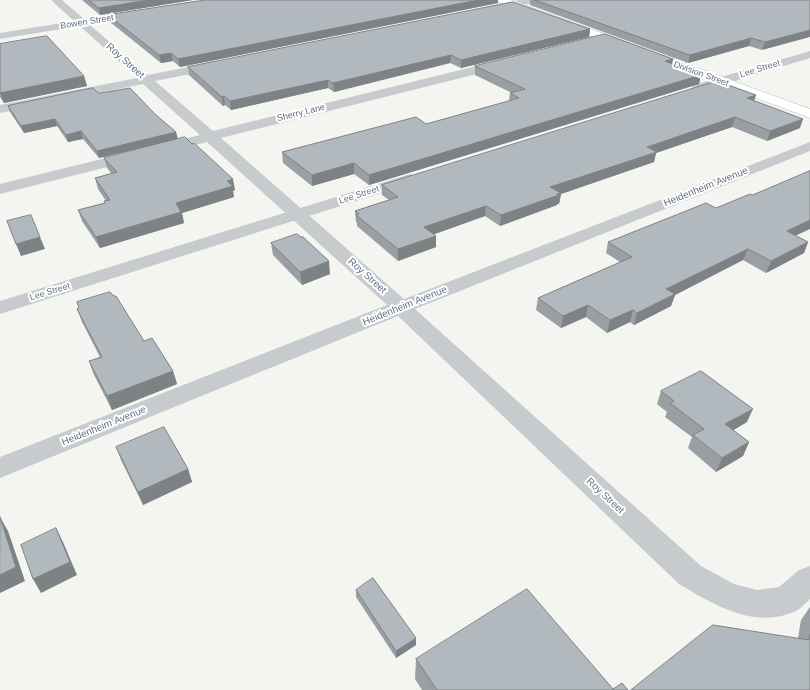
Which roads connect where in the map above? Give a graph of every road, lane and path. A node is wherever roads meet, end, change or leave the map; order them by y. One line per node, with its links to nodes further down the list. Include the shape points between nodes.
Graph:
1 (56, 0): 6 (street, Roy Street)
2 (533, 0): 3 (street)
3 (508, 2): 4 (street); 8 (main road, Division Street)
4 (479, 11)
5 (144, 13): 6 (street, Bowen Street)
6 (83, 23): 7 (street, Bowen Street); 13 (street, Roy Street)
7 (0, 36)
8 (603, 38): 9 (street); 14 (main road, Division Street)
9 (580, 44)
10 (810, 54): 14 (street, Lee Street)
11 (520, 59): 18 (street, Sherry Lane)
12 (230, 62): 13 (street)
13 (145, 80): 16 (street); 18 (street, Roy Street)
14 (720, 81): 15 (street, Lee Street); 17 (main road, Division Street)
15 (683, 93)
16 (0, 109)
17 (810, 114)
18 (209, 136): 21 (street, Sherry Lane); 22 (street, Roy Street)
19 (810, 146): 23 (street, Heidenheim Avenue)
20 (427, 174): 22 (street, Lee Street)
21 (0, 189)
22 (299, 214): 23 (street, Roy Street); 24 (street, Lee Street)
23 (401, 307): 25 (street, Heidenheim Avenue); 26 (street, Roy Street, via 690,575 727,596 757,604 786,600)
24 (0, 308)
25 (0, 468)
26 (810, 580)

